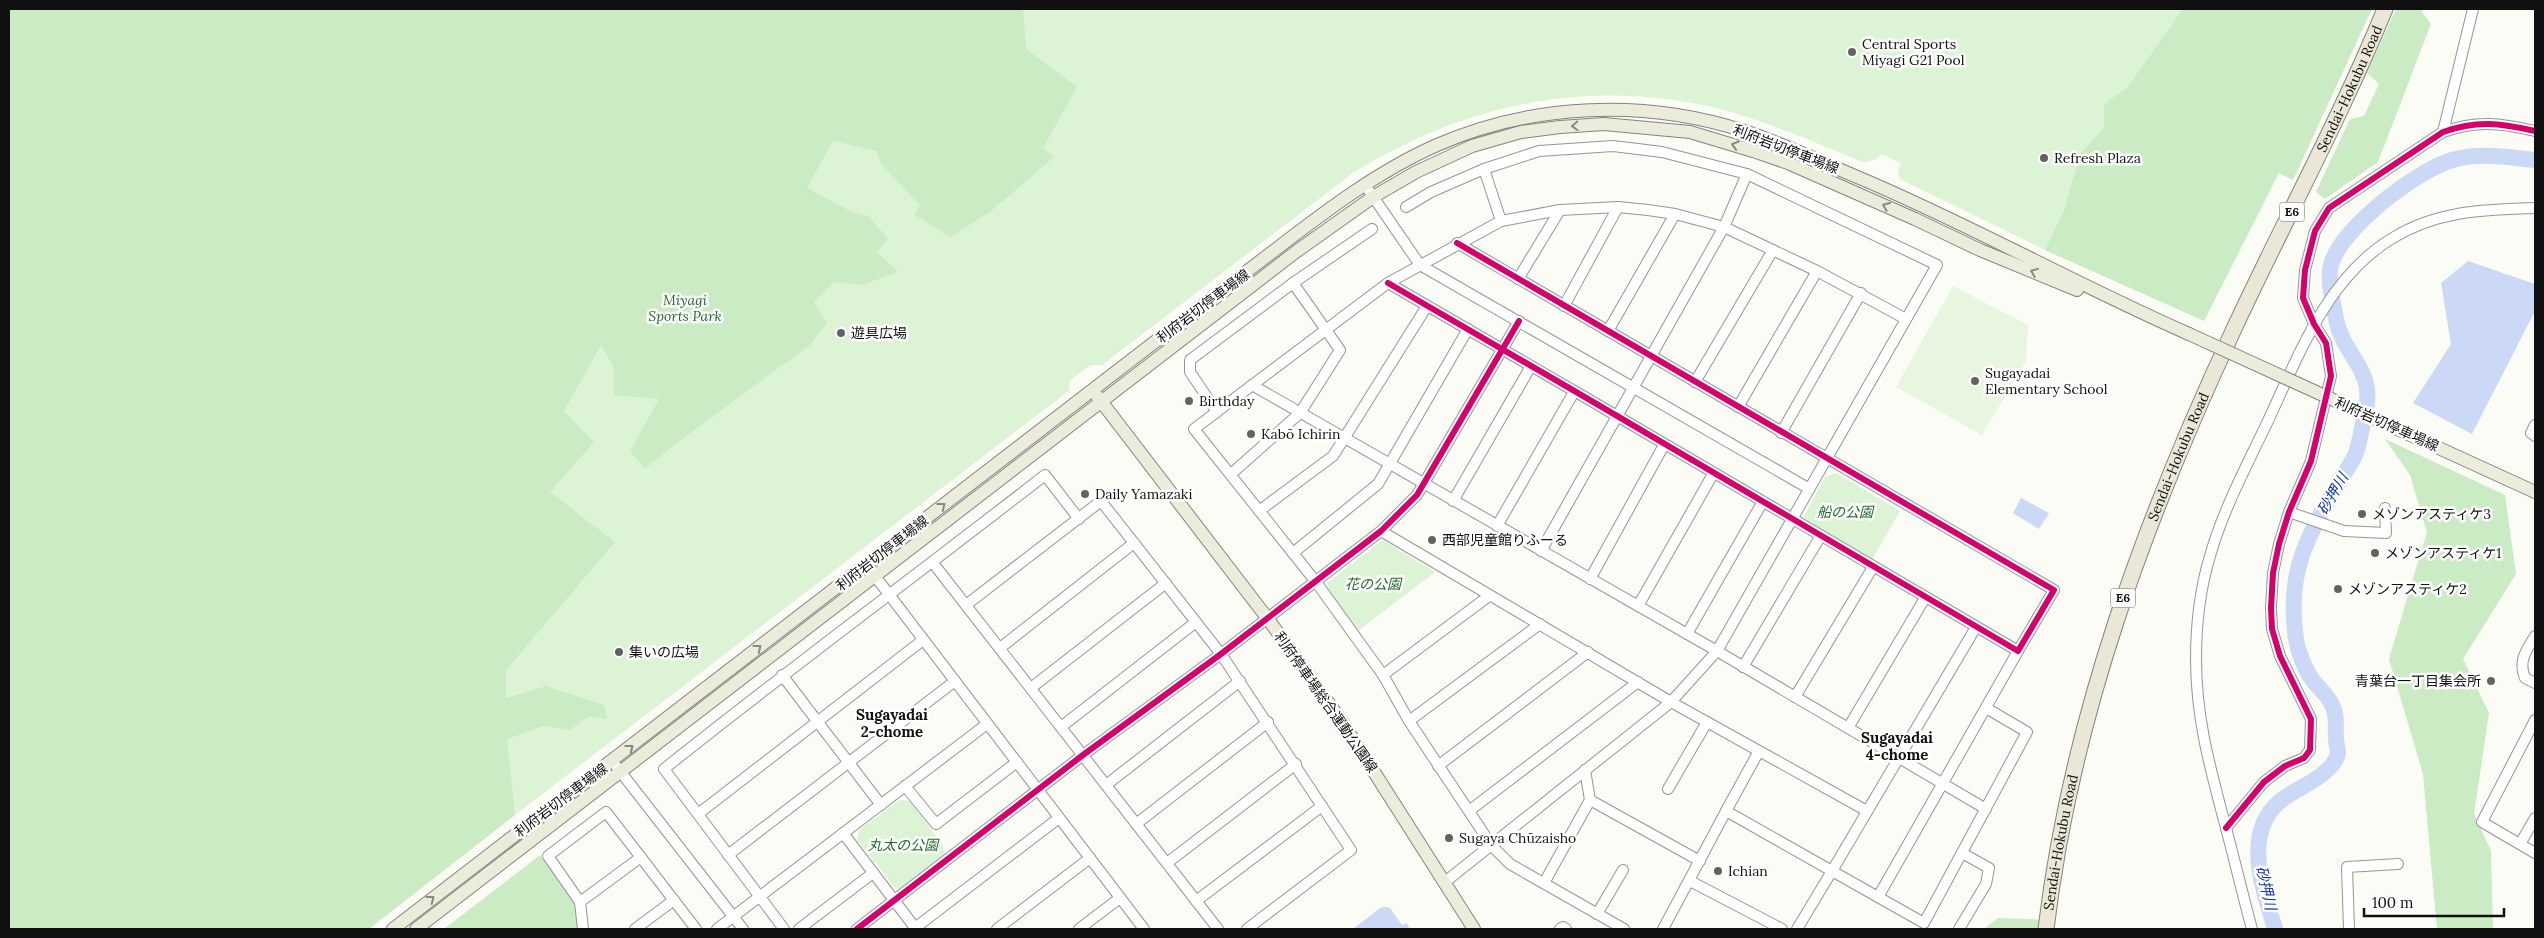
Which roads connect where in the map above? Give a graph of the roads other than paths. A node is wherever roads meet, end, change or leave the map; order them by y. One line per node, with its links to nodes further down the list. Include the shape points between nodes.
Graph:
1 (2385, 9): 193 (highway, Sendai-Hokubu Road / E6, via 2194,417 2127,584 2080,742 2064,816)
2 (2474, 9): 4 (street)
3 (2535, 131): 4 (street, via 2505,124 2481,123)
4 (2443, 132): 29 (street, via 2329,208 2321,218 2305,270 2303,298)
5 (1484, 169): 6 (street, via 1539,151 1613,146 1662,152); 9 (street); 14 (street)
6 (1747, 174): 15 (street); 28 (street, via 1937,265)
7 (1365, 185): 8 (street); 27 (main road, 利府岩切停車場線, via 1437,145 1505,122 1558,112 1612,109 1663,113 1742,131 1785,146 1912,202); 40 (main road, 利府岩切停車場線)
8 (1373, 197): 19 (street); 27 (main road, 利府岩切停車場線, one-way to 8, via 1980,250 1788,163 1713,139 1661,128 1604,124 1520,132 1472,146 1416,172); 42 (main road, 利府岩切停車場線)
9 (1406, 206)
10 (1618, 207): 12 (street); 13 (street); 26 (street)
11 (2535, 208): 29 (street, via 2467,211 2433,218 2389,240 2363,259 2342,282)
12 (1560, 210): 14 (street); 21 (street)
13 (1675, 214): 15 (street); 33 (street)
14 (1501, 221): 17 (street)
15 (1724, 228): 18 (street); 35 (street)
16 (1372, 229): 22 (street)
17 (1457, 244): 19 (street); 21 (street)
18 (1772, 250): 20 (street); 37 (street)
19 (1420, 265): 23 (street); 30 (street)
20 (1817, 271): 24 (street); 43 (street)
21 (1518, 279): 26 (street)
22 (1294, 283): 31 (street); 44 (street, via 1190,360 1190,372)
23 (1388, 284): 25 (street); 31 (street)
24 (1860, 294): 28 (street); 48 (street)
25 (1427, 306): 32 (street); 50 (street)
26 (1564, 306): 33 (street)
27 (2129, 308): 58 (main road, 利府岩切停車場線, bridge)
28 (1906, 319): 52 (street)
29 (2317, 320): 63 (street, via 2326,343 2331,376 2311,461); 140 (street, via 2222,517 2209,559 2199,610 2196,659 2199,715 2208,765)
30 (1519, 321): 34 (street); 39 (street)
31 (1327, 329): 38 (street); 45 (street, via 1340,350)
32 (1468, 329): 34 (street); 53 (street)
33 (1608, 331): 35 (street)
34 (1503, 348): 36 (street); 56 (street)
35 (1652, 357): 37 (street); 39 (street)
36 (1530, 366): 41 (street); 59 (street)
37 (1695, 382): 43 (street)
38 (1252, 385): 44 (street); 45 (street)
39 (1634, 388): 46 (street); 57 (street)
40 (1092, 390): 42 (main road, 利府停車場総合運動公園線); 117 (main road, 利府岩切停車場線, one-way to 40)
41 (1574, 392): 46 (street); 66 (street)
42 (1101, 401): 74 (main road, 利府岩切停車場線); 83 (main road, 利府停車場総合運動公園線)
43 (1738, 408): 48 (street)
44 (1216, 412): 54 (street, via 1194,429)
45 (1300, 413): 50 (street); 54 (street)
46 (1618, 417): 51 (street); 70 (street)
47 (2535, 425): 49 (street, via 2531,433)
48 (1781, 433): 52 (street)
49 (2535, 436)
50 (1344, 439): 53 (street); 62 (street, via 1333,456)
51 (1664, 445): 55 (street); 75 (street)
52 (1825, 458): 57 (street); 92 (street, via 2054,590)
53 (1390, 466): 56 (street); 71 (street, via 1378,484)
54 (1231, 474): 62 (street)
55 (1713, 474): 60 (street); 82 (street)
56 (1424, 484): 59 (street); 67 (street, via 1405,510)
57 (1808, 488): 65 (street)
58 (2535, 492)
59 (1453, 501): 66 (street)
60 (1762, 503): 65 (street); 87 (street)
61 (2385, 508): 63 (street, via 2386,533 2344,531)
62 (1259, 511): 71 (street)
63 (2289, 512): 140 (street, via 2273,573 2272,628 2280,656 2310,719 2310,750 2304,758 2285,766 2264,782)
64 (1078, 519): 69 (street, via 1101,501); 72 (street, via 1045,475); 81 (street)
65 (1790, 520): 68 (street); 91 (street)
66 (1497, 526): 70 (street)
67 (1381, 531): 76 (street); 79 (street)
68 (1820, 537): 73 (street); 95 (street)
69 (1134, 543): 77 (street); 90 (street)
70 (1540, 551): 75 (street)
71 (1293, 553): 76 (street)
72 (933, 562): 78 (street); 81 (street)
73 (1873, 567): 80 (street); 103 (street)
74 (875, 576): 78 (street); 123 (main road, 利府岩切停車場線)
75 (1590, 579): 82 (street)
76 (1316, 582): 83 (street); 97 (street)
77 (1166, 583): 84 (street); 102 (street)
78 (890, 596): 89 (street); 96 (street)
79 (1488, 596): 85 (street); 97 (street)
80 (1925, 598): 86 (street); 113 (street)
81 (966, 605): 90 (street)
82 (1638, 606): 87 (street)
83 (1268, 619): 94 (street); 156 (main road, 利府停車場総合運動公園線, via 1341,720)
84 (1196, 622): 94 (street); 112 (street)
85 (1540, 624): 93 (street); 107 (street)
86 (1976, 627): 92 (street); 116 (street)
87 (1687, 634): 91 (street)
88 (2535, 636): 101 (street, via 2522,660 2522,668 2525,678)
89 (923, 640): 98 (street); 108 (street)
90 (1000, 648): 102 (street)
91 (1716, 651): 95 (street); 104 (street)
92 (2018, 651): 105 (street)
93 (1588, 652): 100 (street); 121 (street)
94 (1221, 654): 99 (street); 115 (street)
95 (1743, 666): 103 (street)
96 (782, 675): 108 (street); 136 (street, via 664,769)
97 (1383, 675): 107 (street)
98 (955, 681): 111 (street); 119 (street)
99 (1240, 682): 109 (street); 124 (street)
100 (1638, 682): 104 (street); 135 (street)
101 (2535, 683)
102 (1031, 688): 112 (street)
103 (1795, 697): 113 (street)
104 (1671, 702): 110 (street); 122 (street)
105 (1986, 708): 125 (street); 132 (street, via 2028,732)
106 (2535, 720): 142 (street, via 2482,822)
107 (1409, 721): 121 (street)
108 (817, 722): 119 (street); 136 (street)
109 (1268, 722): 120 (street); 139 (street)
110 (1707, 722): 114 (street); 127 (street)
111 (987, 724): 118 (street); 126 (street)
112 (1061, 727): 115 (street)
113 (1848, 728): 116 (street)
114 (1759, 751): 133 (street); 134 (street)
115 (1083, 755): 124 (street); 128 (street)
116 (1899, 758): 125 (street); 134 (street)
117 (612, 761): 123 (street); 168 (main road, 利府岩切停車場線, one-way to 117)
118 (1017, 762): 126 (street, via 936,824); 128 (street)
119 (849, 763): 130 (street); 146 (street)
120 (1296, 764): 131 (street); 150 (street)
121 (1438, 766): 135 (street)
122 (1585, 770): 129 (street); 143 (street)
123 (620, 772): 166 (street); 169 (main road, 利府岩切停車場線)
124 (1106, 784): 139 (street)
125 (1943, 784): 132 (street); 159 (street)
126 (905, 786): 130 (street)
127 (1668, 788)
128 (1038, 790): 137 (street); 162 (street)
129 (1590, 800): 149 (street); 157 (street)
130 (881, 805): 141 (street)
131 (1322, 806): 163 (street); 183 (street, via 1351,850)
132 (1986, 809): 144 (street)
133 (1726, 811): 149 (street); 153 (street)
134 (1867, 811): 153 (street)
135 (1469, 812): 143 (street)
136 (698, 814): 146 (street)
137 (1059, 818): 148 (street); 178 (street)
138 (2535, 818): 142 (street)
139 (1136, 824): 150 (street)
140 (2226, 828): 194 (street)
141 (843, 833): 154 (street); 158 (street)
142 (2520, 844): 145 (street)
143 (1492, 846): 156 (street); 157 (street, via 1510,864)
144 (1962, 853): 167 (street); 192 (street, via 1988,868 1986,884)
145 (2535, 853)
146 (728, 855): 158 (street)
147 (641, 857): 161 (street); 164 (street); 164 (street, via 606,812 548,856)
148 (1090, 858): 160 (street); 179 (street)
149 (1700, 861): 155 (street)
150 (1167, 863): 163 (street)
151 (2398, 864): 195 (street, via 2347,867)
152 (1623, 870): 165 (street)
153 (1832, 871): 159 (street); 190 (street)
154 (873, 873): 162 (street); 176 (street)
155 (1690, 880): 188 (street); 189 (street)
156 (1445, 882): 184 (main road, 利府停車場総合運動公園線)
157 (1544, 884): 165 (street)
158 (760, 897): 166 (street); 175 (street)
159 (1878, 897): 167 (street)
160 (1120, 898): 180 (street); 181 (street)
161 (674, 900): 171 (street); 172 (street)
162 (894, 900): 177 (street); 178 (street)
163 (1196, 901): 182 (street)
164 (580, 902): 170 (street)
165 (1597, 914): 187 (street)
166 (733, 917): 173 (street); 174 (street)
167 (1924, 923): 191 (street)
168 (393, 929)
169 (416, 929)
170 (583, 929)
171 (635, 929)
172 (696, 929)
173 (717, 929)
174 (742, 929)
175 (784, 929)
176 (800, 929)
177 (857, 929)
178 (916, 929)
179 (997, 929)
180 (1079, 929)
181 (1144, 929)
182 (1218, 929)
183 (1247, 929)
184 (1474, 929)
185 (1560, 929): 186 (street)
186 (1566, 929)
187 (1624, 929)
188 (1663, 929)
189 (1782, 929)
190 (1797, 929)
191 (1934, 929)
192 (1959, 929)
193 (2046, 929)
194 (2252, 929)
195 (2349, 929)

